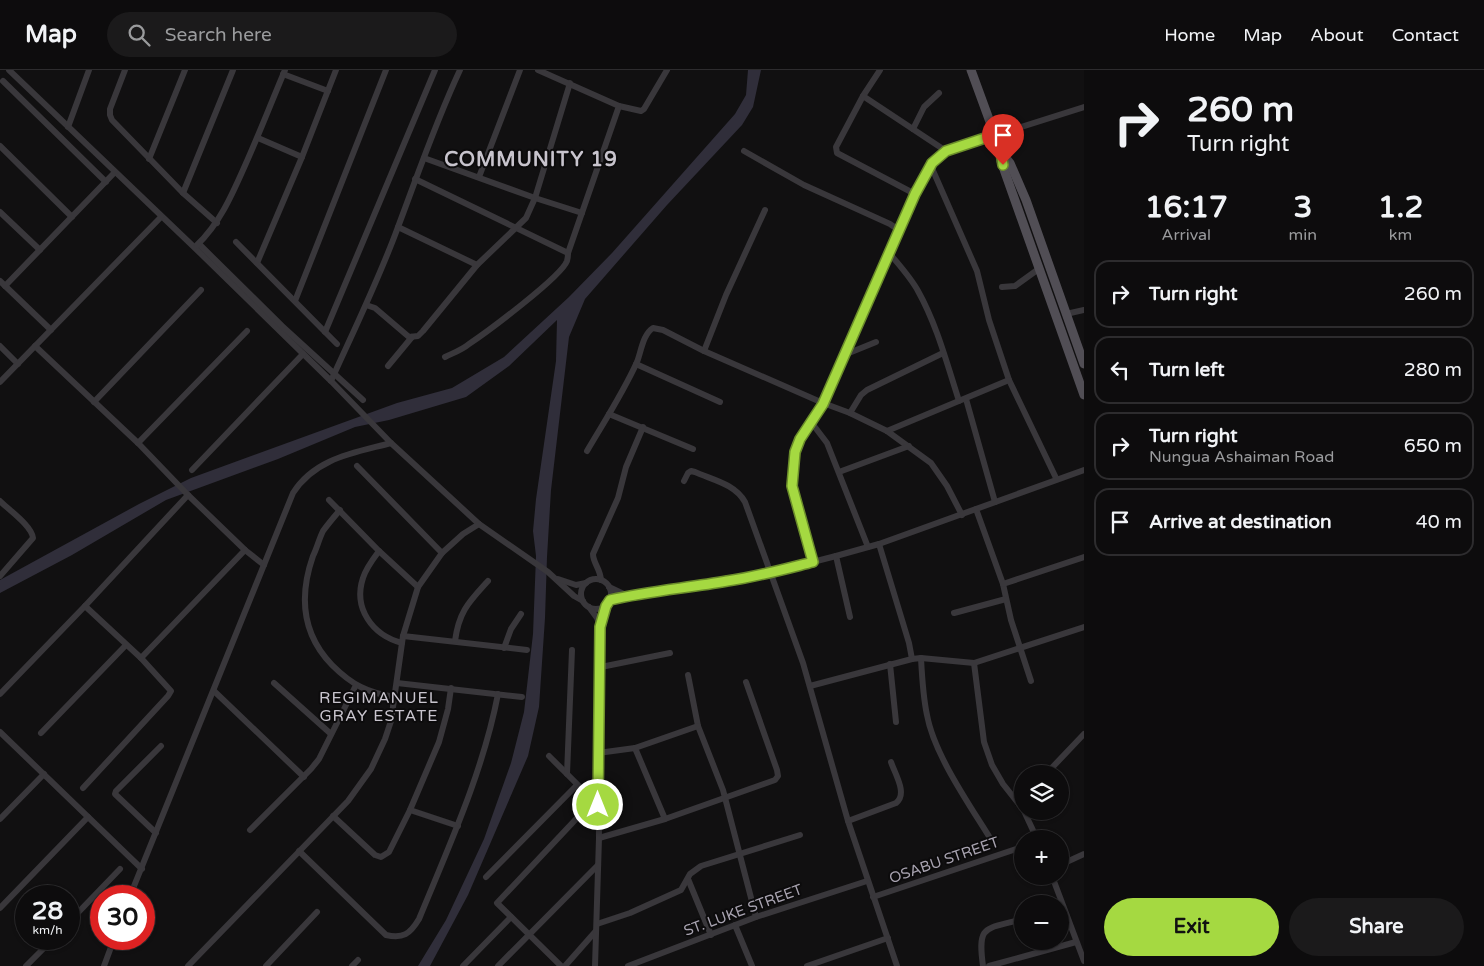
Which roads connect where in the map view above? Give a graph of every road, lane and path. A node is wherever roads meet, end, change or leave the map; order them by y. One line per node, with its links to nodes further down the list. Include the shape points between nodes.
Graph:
1 (89, 70): 23 (street)
2 (126, 70): 32 (street, via 110,115)
3 (185, 70): 32 (street)
4 (233, 70): 39 (street)
5 (336, 70): 18 (street)
6 (386, 70): 63 (street)
7 (434, 70): 69 (street)
8 (460, 70): 31 (street)
9 (520, 70): 36 (street)
10 (538, 70): 17 (street)
11 (667, 70): 21 (street, via 644,109)
12 (880, 70): 20 (street)
13 (970, 70): 25 (main road)
14 (10, 71): 16 (street); 23 (street)
15 (284, 72): 18 (street); 26 (street)
16 (2, 83): 38 (street)
17 (570, 83): 21 (street); 41 (street)
18 (328, 91): 30 (street)
19 (939, 93): 24 (street, via 924,108)
20 (863, 96): 24 (street); 40 (street, via 836,147 837,153)
21 (619, 106): 44 (street)
22 (1084, 107): 25 (street)
23 (68, 127): 35 (street)
24 (913, 129): 29 (street)
25 (994, 135): 29 (street); 33 (main road)
26 (258, 138): 30 (street); 47 (street)
27 (0, 146): 45 (street)
28 (744, 151): 50 (street)
29 (946, 151): 34 (street)
30 (302, 157): 56 (street)
31 (424, 158): 36 (street); 37 (street)
32 (150, 159): 39 (street)
33 (1006, 164): 58 (main road); 66 (main road, via 1026,200)
34 (931, 166): 40 (street); 85 (street, via 977,271)
35 (115, 172): 38 (street); 46 (street)
36 (479, 177): 41 (street)
37 (415, 179): 48 (street); 49 (street)
38 (106, 182): 45 (street)
39 (183, 193): 47 (street)
40 (915, 194): 50 (street)
41 (535, 198): 44 (street); 49 (street, via 526,218)
42 (766, 210): 75 (street)
43 (0, 212): 53 (street)
44 (582, 213): 54 (street)
45 (72, 217): 53 (street)
46 (161, 217): 52 (street); 67 (street)
47 (217, 222): 52 (street)
48 (398, 227): 57 (street); 64 (street)
49 (515, 228): 54 (street); 57 (street)
50 (900, 231): 55 (street)
51 (236, 242): 56 (street)
52 (197, 246): 77 (street); 84 (street)
53 (40, 250): 60 (street)
54 (568, 253): 79 (street, via 567,260 554,276 519,306 469,345)
55 (890, 254): 76 (street, via 918,290); 78 (street)
56 (257, 263): 63 (street)
57 (477, 265): 70 (street, via 423,331)
58 (1040, 268): 61 (street, via 1015,286); 88 (main road)
59 (0, 281): 60 (street)
60 (5, 286): 67 (street)
61 (1002, 287)
62 (201, 290): 91 (street)
63 (295, 301): 69 (street)
64 (366, 305): 70 (street, via 375,308 404,334); 84 (street)
65 (1084, 310): 66 (street)
66 (1066, 314): 82 (main road)
67 (52, 330): 74 (street)
68 (247, 331): 99 (street)
69 (325, 332): 72 (street)
70 (412, 337): 83 (street)
71 (876, 342): 78 (street)
72 (337, 344)
73 (0, 346): 80 (street)
74 (35, 346): 80 (street); 91 (street)
75 (704, 351): 81 (street, via 653,328 646,334); 93 (street)
76 (943, 353): 90 (street); 94 (street, via 867,390)
77 (303, 354): 86 (street); 105 (street)
78 (844, 355): 93 (street)
79 (445, 357)
80 (18, 364): 87 (street)
81 (636, 364): 92 (street); 95 (street)
82 (1084, 364)
83 (388, 366)
84 (334, 374): 86 (street); 89 (street)
85 (1009, 380): 90 (street); 108 (street)
86 (331, 381): 100 (street)
87 (0, 382)
88 (1084, 395)
89 (363, 400)
90 (963, 400): 98 (street); 113 (street)
91 (94, 402): 99 (street)
92 (720, 402)
93 (823, 404): 94 (street); 96 (street)
94 (850, 412): 98 (street)
95 (610, 414): 97 (street); 103 (street)
96 (811, 422): 107 (street, via 828,443); 125 (street, via 795,452 792,486)
97 (643, 427): 102 (street); 130 (street, via 594,554)
98 (887, 431): 101 (street)
99 (138, 443): 110 (street)
100 (391, 443): 117 (street); 126 (street, via 343,456 304,477 293,493)
101 (909, 446): 107 (street); 116 (street, via 937,470)
102 (693, 449)
103 (587, 451)
104 (357, 466): 122 (street)
105 (192, 470)
106 (1084, 470): 108 (street)
107 (839, 472): 119 (street)
108 (1056, 478): 113 (street)
109 (684, 481): 127 (street, via 691,471 740,493)
110 (187, 495): 120 (street); 140 (street)
111 (329, 500): 114 (street)
112 (0, 501): 128 (street, via 33,534)
113 (995, 502): 115 (street)
114 (340, 510): 121 (street); 165 (street, via 318,541 309,568 305,605 308,626 317,647)
115 (976, 510): 116 (street); 133 (street)
116 (962, 515): 118 (street)
117 (479, 524): 122 (street); 129 (street)
118 (879, 544): 119 (street); 156 (street)
119 (868, 547): 123 (street)
120 (245, 550): 126 (street); 154 (street)
121 (379, 551): 134 (street); 146 (street, via 363,576 362,611 376,630 391,640)
122 (442, 553): 134 (street)
123 (836, 556): 125 (street); 143 (street)
124 (1084, 557): 133 (street)
125 (813, 562): 127 (street)
126 (264, 565): 168 (street)
127 (770, 573): 136 (street); 166 (street)
128 (0, 576)
129 (557, 579): 132 (street, via 576,585); 139 (street)
130 (601, 580): 132 (street, via 591,580); 135 (street)
131 (488, 581): 147 (street, via 460,615)
132 (586, 584): 139 (street, via 582,592)
133 (1003, 584): 137 (street)
134 (418, 586): 146 (street)
135 (609, 587): 136 (street); 138 (street)
136 (628, 596): 138 (street)
137 (1006, 599): 141 (street); 150 (street)
138 (608, 603): 139 (street, via 597,609); 144 (street)
139 (586, 604): 144 (street)
140 (85, 606): 148 (street); 169 (street)
141 (954, 612)
142 (521, 614): 149 (street)
143 (850, 617)
144 (600, 627): 159 (street)
145 (1084, 627): 150 (street)
146 (402, 639): 147 (street); 164 (street)
147 (455, 641): 149 (street)
148 (126, 645): 154 (street); 176 (street)
149 (504, 648): 151 (street)
150 (1020, 649): 157 (street); 161 (street)
151 (527, 650)
152 (572, 650): 186 (street)
153 (670, 653): 159 (street)
154 (141, 658): 189 (street, via 169,687 170,694)
155 (921, 658): 156 (street); 157 (street); 204 (street, via 927,717 939,749)
156 (912, 659): 158 (street)
157 (974, 663): 190 (street, via 984,742 992,765)
158 (890, 664): 166 (street); 173 (street)
159 (601, 667): 181 (street)
160 (688, 675): 174 (street)
161 (1031, 681)
162 (746, 682): 191 (street, via 778,776)
163 (274, 683): 177 (street)
164 (397, 683): 167 (street); 171 (street)
165 (356, 685): 171 (street); 177 (street)
166 (810, 686): 198 (street)
167 (451, 688): 170 (street); 193 (street, via 439,742)
168 (214, 690): 187 (street); 201 (street)
169 (0, 694)
170 (498, 694): 172 (street); 199 (street, via 492,723)
171 (395, 697): 194 (street, via 385,739 371,769)
172 (522, 697)
173 (896, 722)
174 (698, 726): 180 (street); 191 (street)
175 (0, 732): 185 (street)
176 (41, 733)
177 (331, 734): 187 (street, via 319,758)
178 (1084, 734): 184 (street)
179 (160, 746): 201 (street, via 115,794)
180 (635, 748): 181 (street); 197 (street)
181 (598, 754): 192 (street)
182 (549, 756): 186 (street)
183 (891, 762): 198 (street, via 902,794 900,800)
184 (1055, 765)
185 (44, 774): 195 (street); 196 (street)
186 (567, 774): 188 (street)
187 (304, 777): 200 (street)
188 (577, 785): 192 (street); 213 (street)
189 (83, 788)
190 (1014, 798)
191 (725, 799): 197 (street); 207 (street)
192 (596, 803): 203 (street); 221 (street, via 497,901)
193 (410, 810): 194 (street, via 389,852 381,857); 199 (street)
194 (333, 816): 206 (street)
195 (88, 817): 212 (street); 218 (street)
196 (0, 819)
197 (665, 819): 203 (street)
198 (848, 821): 215 (street)
199 (458, 826): 206 (street, via 419,919 413,930 403,936 386,935)
200 (250, 830)
201 (156, 833): 212 (street)
202 (800, 835): 207 (street)
203 (599, 838): 210 (street)
204 (990, 838)
205 (1014, 850): 217 (street, OSABU STREET)
206 (299, 851): 238 (street)
207 (740, 853): 214 (street, via 700,866); 222 (street)
208 (1084, 854): 209 (street)
209 (1069, 861)
210 (598, 865): 224 (street); 228 (street)
211 (120, 868): 219 (street)
212 (142, 869): 216 (street)
213 (486, 877)
214 (688, 879): 224 (street, via 681,890); 229 (street)
215 (867, 881): 217 (street); 222 (street, ST. LUKE STREET)
216 (135, 885)
217 (873, 897): 230 (street)
218 (0, 908)
219 (80, 910)
220 (317, 912): 239 (street)
221 (511, 917): 228 (street); 241 (street)
222 (756, 917): 225 (street, ST. LUKE STREET)
223 (1014, 921): 250 (street, via 987,929 981,936)
224 (597, 924): 227 (street)
225 (735, 925): 229 (street, ST. LUKE STREET); 247 (street)
226 (1069, 926): 231 (street)
227 (595, 932): 244 (street); 245 (street)
228 (529, 935): 242 (street); 243 (street)
229 (711, 935): 246 (street, ST. LUKE STREET)
230 (888, 938): 248 (street); 249 (street)
231 (1076, 942): 235 (street); 251 (street)
232 (41, 950): 237 (street)
233 (111, 950): 236 (street)
234 (358, 960): 240 (street)
235 (1084, 961)
236 (107, 964)
237 (26, 966)
238 (188, 966)
239 (266, 966)
240 (352, 966)
241 (464, 966)
242 (498, 966)
243 (561, 966)
244 (565, 966)
245 (595, 966)
246 (628, 966)
247 (752, 966)
248 (807, 966)
249 (897, 966)
250 (983, 966)
251 (989, 966)

